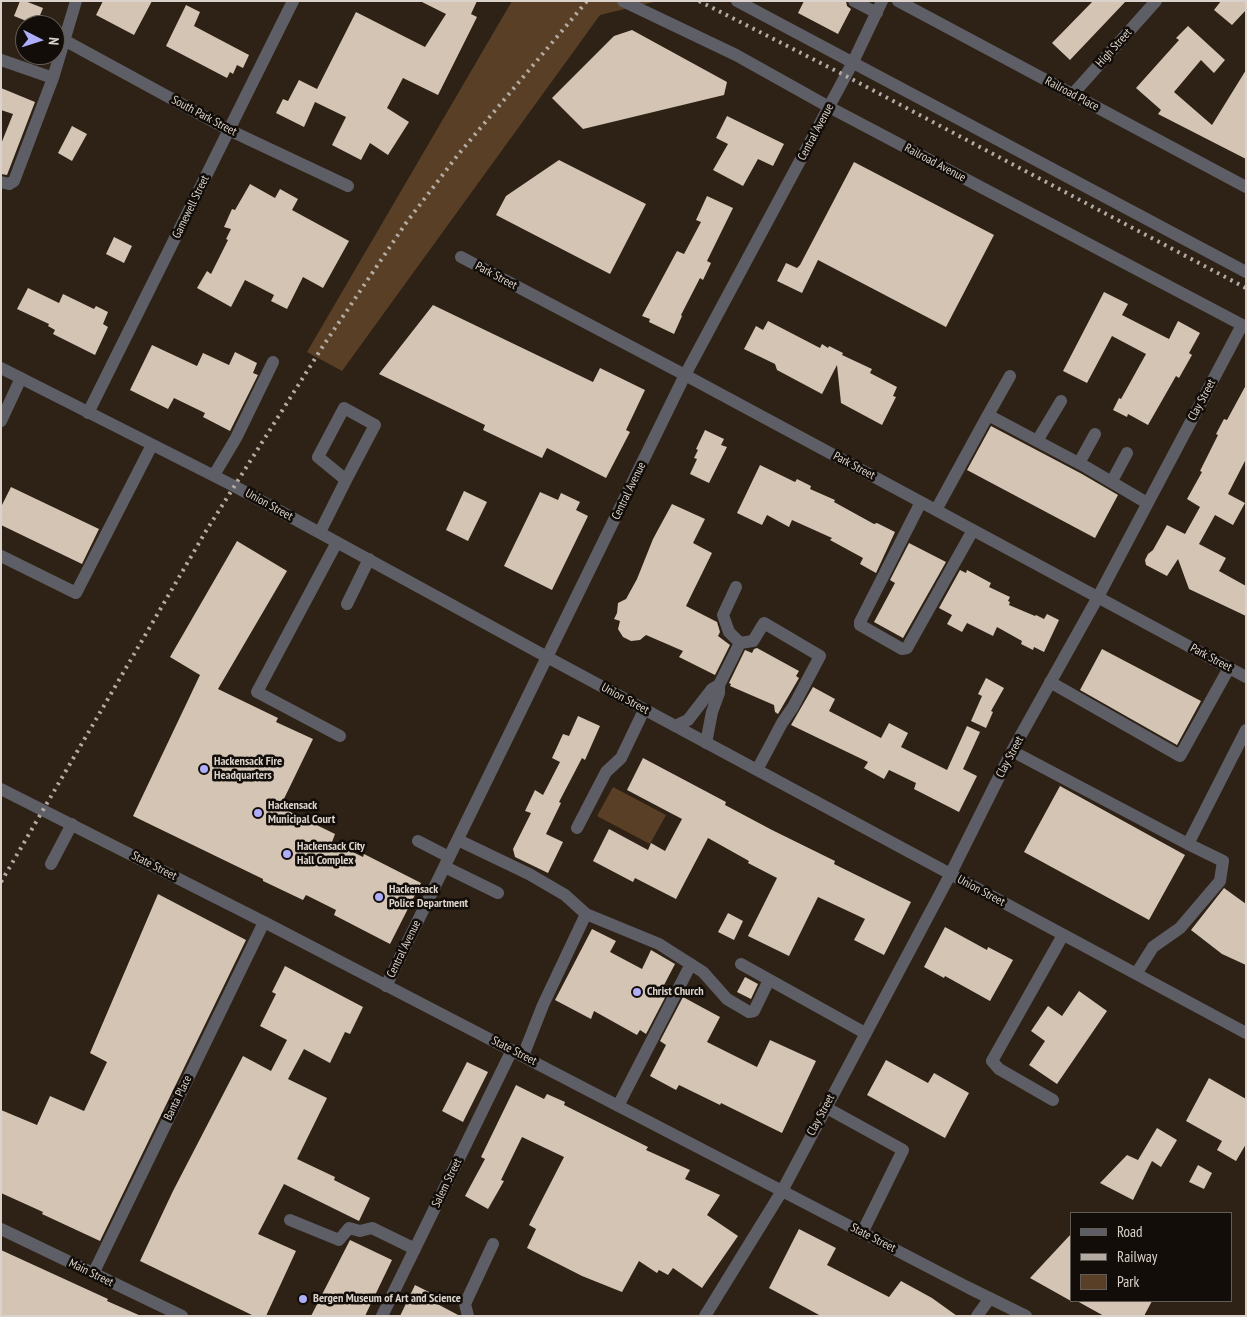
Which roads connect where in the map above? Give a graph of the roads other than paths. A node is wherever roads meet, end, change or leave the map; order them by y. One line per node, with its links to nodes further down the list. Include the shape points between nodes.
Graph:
1 (76, 1): 9 (street)
2 (293, 1): 17 (street, Gamewell Street)
3 (624, 1): 16 (street, Railroad Avenue, via 736,55)
4 (737, 1): 12 (street)
5 (854, 1): 8 (street)
6 (898, 1): 15 (street, Railroad Place)
7 (1156, 1): 15 (street, High Street)
8 (879, 7): 12 (street, Central Avenue)
9 (65, 37)
10 (65, 41): 17 (street, South Park Street)
11 (1, 60): 14 (street)
12 (853, 62): 16 (street, Central Avenue); 22 (street)
13 (57, 65): 14 (street)
14 (53, 78): 18 (street, via 14,181 9,184)
15 (1072, 95): 20 (street, Railroad Place)
16 (829, 107): 23 (street, Railroad Avenue); 26 (street, Central Avenue)
17 (229, 130): 19 (street, South Park Street); 30 (street, Gamewell Street)
18 (1, 182)
19 (348, 186)
20 (1246, 187)
21 (461, 257): 26 (street, Park Street)
22 (1246, 272)
23 (1244, 326): 42 (street, Clay Street)
24 (272, 362): 38 (street, via 236,438)
25 (1, 368): 28 (street, Union Street)
26 (685, 375): 41 (street, Park Street); 53 (street, Central Avenue)
27 (1010, 376): 31 (street)
28 (21, 378): 30 (street, Union Street); 32 (street)
29 (1061, 401): 34 (street)
30 (88, 413): 35 (street, Union Street)
31 (988, 415): 34 (street); 43 (street)
32 (1, 421)
33 (1095, 434): 37 (street)
34 (1037, 441): 37 (street)
35 (152, 445): 38 (street, Union Street); 47 (street, via 76,593)
36 (1127, 453): 40 (street)
37 (1079, 463): 40 (street)
38 (214, 475): 45 (street, Union Street)
39 (346, 480): 39 (street, via 375,425 344,408 318,457); 45 (street)
40 (1112, 481): 42 (street)
41 (921, 502): 43 (street, Park Street); 44 (street, via 860,626 907,648)
42 (1147, 503): 50 (street, Clay Street)
43 (936, 510): 44 (street, Park Street)
44 (973, 530): 50 (street, Park Street)
45 (320, 532): 46 (street, Union Street)
46 (336, 542): 48 (street, Union Street); 61 (street, via 257,692)
47 (1, 556)
48 (369, 559): 51 (street); 53 (street, Union Street)
49 (736, 587): 52 (street, via 723,615 729,632)
50 (1098, 597): 54 (street, Park Street); 56 (street, Clay Street)
51 (346, 604)
52 (740, 643): 57 (street); 64 (street, via 752,641 764,623 820,656)
53 (547, 657): 58 (street, Union Street); 68 (street, Central Avenue)
54 (1229, 668): 55 (street, Park Street); 56 (street, via 1180,756)
55 (1246, 677)
56 (1050, 682): 63 (street, Clay Street)
57 (719, 685): 59 (street, via 712,688 688,720); 62 (street)
58 (644, 710): 59 (street, Union Street); 67 (street, via 621,758 606,772)
59 (675, 726): 62 (street, Union Street)
60 (1246, 730): 70 (street)
61 (340, 736)
62 (706, 743): 64 (street, Union Street)
63 (1012, 751): 70 (street); 73 (street, Clay Street)
64 (757, 770): 73 (street, Union Street)
65 (1, 789): 66 (street, State Street)
66 (72, 824): 72 (street); 76 (street, State Street)
67 (577, 828)
68 (458, 840): 71 (street, Central Avenue); 75 (street, via 529,874 565,895)
69 (418, 841): 71 (street)
70 (1188, 844): 80 (street, via 1223,861 1220,881 1180,928 1153,948)
71 (447, 862): 74 (street); 82 (street, Central Avenue)
72 (51, 864)
73 (950, 875): 77 (street, Union Street); 83 (street, Clay Street)
74 (498, 893)
75 (586, 914): 78 (street, via 659,944); 86 (street, via 542,1005)
76 (264, 922): 82 (street, State Street); 96 (street, Banta Place)
77 (1063, 935): 80 (street, Union Street); 87 (street, via 992,1061 999,1069)
78 (691, 964): 81 (street, via 703,972 726,999 749,1012 754,1011); 88 (street)
79 (741, 964): 81 (street)
80 (1136, 974): 84 (street, Union Street)
81 (769, 980): 83 (street)
82 (386, 986): 85 (street, State Street)
83 (864, 1032): 89 (street, Clay Street)
84 (1246, 1033)
85 (512, 1050): 86 (street, State Street); 95 (street, Salem Street)
86 (524, 1056): 88 (street, State Street)
87 (1053, 1100)
88 (618, 1106): 90 (street, State Street)
89 (825, 1107): 90 (street, Clay Street); 93 (street, via 903,1150)
90 (782, 1191): 93 (street, State Street); 101 (street, Clay Street)
91 (290, 1220): 95 (street, via 339,1240 349,1228 360,1231 372,1228)
92 (1, 1229): 96 (street, Main Street)
93 (862, 1233): 97 (street, State Street)
94 (493, 1244): 100 (street, via 465,1304)
95 (415, 1249): 99 (street, Salem Street)
96 (93, 1274): 98 (street, Main Street)
97 (990, 1298): 102 (street); 103 (street, State Street)
98 (182, 1316)
99 (382, 1316)
100 (468, 1316)
101 (705, 1316)
102 (977, 1316)
103 (1026, 1316)

